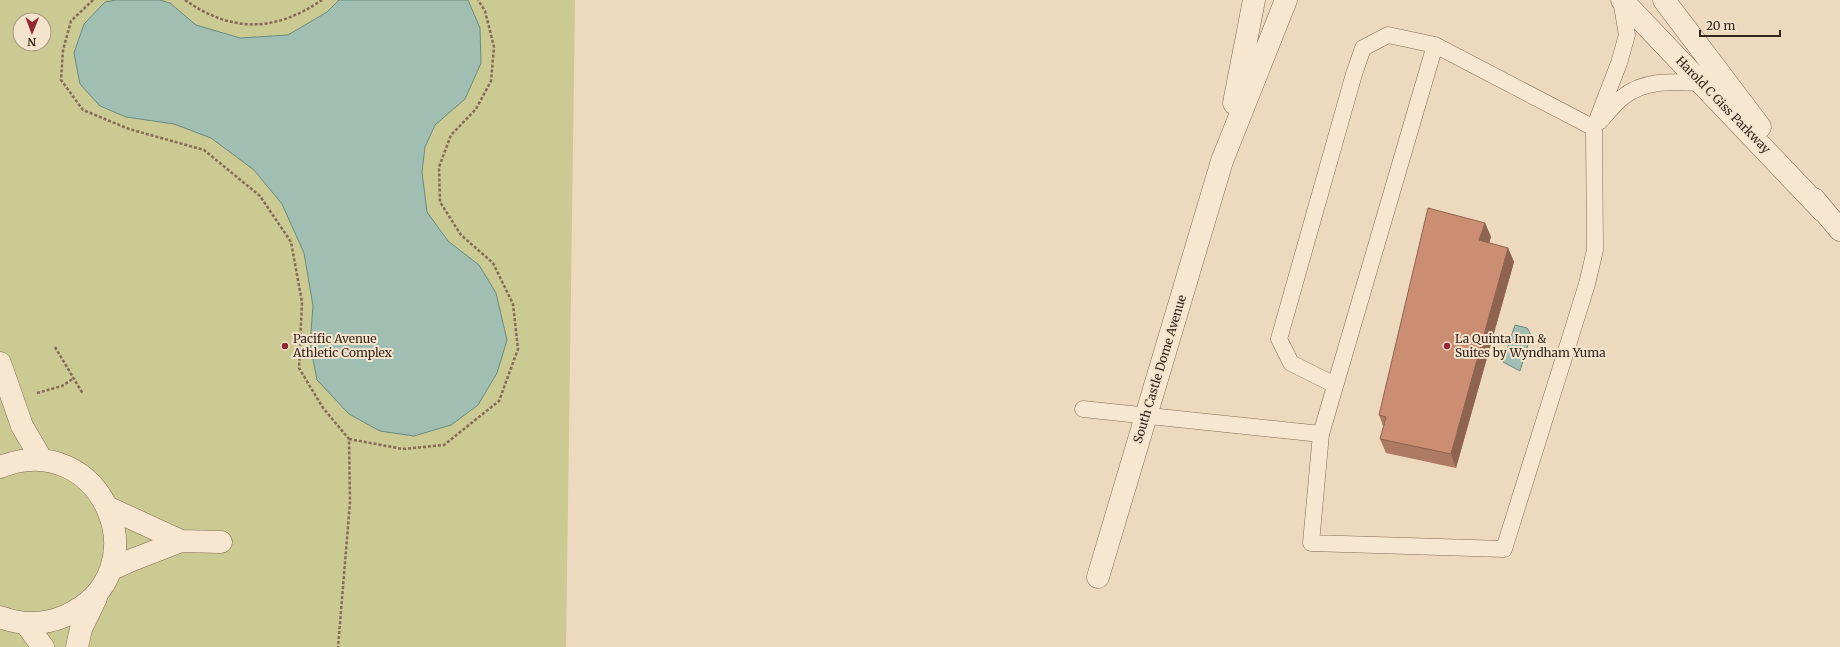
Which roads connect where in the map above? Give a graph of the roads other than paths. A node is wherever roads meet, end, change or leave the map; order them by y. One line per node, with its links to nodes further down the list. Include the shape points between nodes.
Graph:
1 (1254, 0): 8 (street, South Castle Dome Avenue)
2 (1286, 0): 8 (street, South Castle Dome Avenue)
3 (1621, 0): 6 (street, Harold C Giss Parkway); 7 (lane, via 1627,35 1620,63)
4 (1664, 0): 9 (street, Harold C Giss Parkway)
5 (1435, 45): 7 (lane); 12 (lane); 12 (lane, via 1388,35 1363,48 1352,82 1279,339 1291,363)
6 (1701, 83): 7 (lane, via 1665,82 1643,86 1623,97); 9 (street, Harold C Giss Parkway)
7 (1594, 128): 15 (lane, via 1595,250 1587,284 1504,549 1311,543)
8 (1222, 161): 14 (street, South Castle Dome Avenue)
9 (1823, 211): 10 (street, Harold C Giss Parkway)
10 (1840, 230)
11 (0, 364): 16 (street, via 22,426)
12 (1335, 385): 15 (lane)
13 (1083, 409): 14 (lane)
14 (1146, 416): 15 (lane); 22 (street, South Castle Dome Avenue)
15 (1321, 434)
16 (42, 460): 17 (street, via 14,461); 18 (street, via 70,468 93,484)
17 (0, 467)
18 (109, 508): 19 (street); 21 (street, via 116,536)
19 (181, 541): 20 (street); 21 (street)
20 (221, 542)
21 (112, 569): 23 (street)
22 (1098, 577)
23 (100, 590): 25 (street, via 79,610 53,622); 27 (street, via 81,629)
24 (0, 617): 25 (street)
25 (26, 624): 26 (street)
26 (43, 647)
27 (77, 647)

